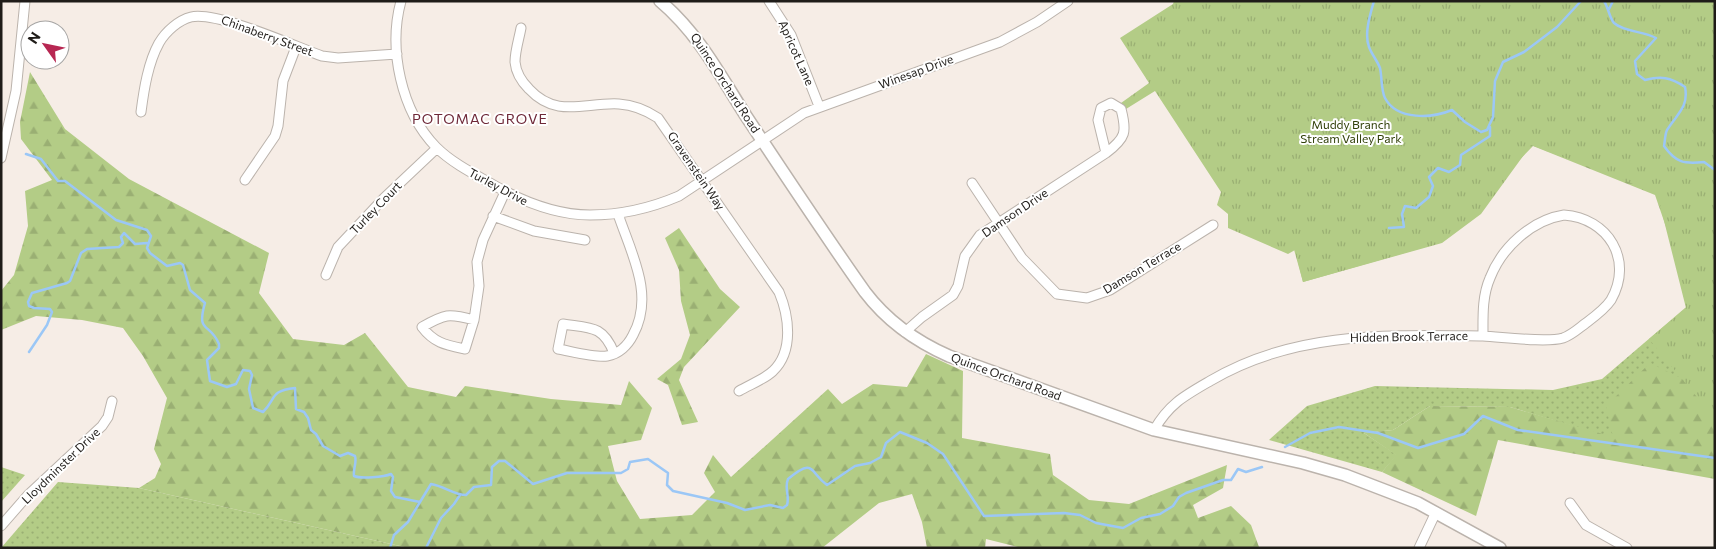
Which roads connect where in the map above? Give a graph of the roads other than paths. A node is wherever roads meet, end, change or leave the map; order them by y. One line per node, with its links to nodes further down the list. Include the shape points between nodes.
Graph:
1 (26, 1): 14 (street, via 16,91)
2 (401, 1): 8 (street, Turley Drive, via 396,32)
3 (660, 1): 11 (street, Quince Orchard Road, via 699,40)
4 (769, 1): 9 (street, Apricot Lane, via 791,35)
5 (1068, 1): 9 (street, Winesap Drive, via 1000,42)
6 (521, 28): 16 (street, Gravenstein Way, via 515,61 517,71 535,96 570,108 618,104 650,112 665,126)
7 (296, 47): 8 (street, Chinaberry Street, via 338,58); 10 (street, Chinaberry Street, via 216,18 190,17 172,27 160,42 146,82); 15 (street, via 283,82 275,136)
8 (397, 54): 12 (street, Turley Drive, via 409,105 422,130)
9 (819, 106): 11 (street, Winesap Drive)
10 (141, 112)
11 (762, 139): 16 (street, Turley Drive); 26 (street, Quince Orchard Road, via 865,292 884,315)
12 (437, 148): 18 (street, Turley Drive, via 463,168); 24 (street, Turley Court, via 338,247)
13 (1106, 153): 13 (street, Damson Drive, via 1120,143 1126,128 1121,109 1111,103 1101,108 1098,120); 21 (street, Damson Drive)
14 (1, 158)
15 (246, 180)
16 (702, 181): 19 (street, Turley Drive, via 659,204); 29 (street, Gravenstein Way, via 780,292 785,306 788,333 780,360 773,371)
17 (972, 183): 21 (street, Damson Terrace)
18 (505, 192): 19 (street, Turley Drive, via 528,204 557,212); 20 (street)
19 (618, 214): 28 (street, via 641,279 642,310 628,345)
20 (493, 216): 23 (street, via 534,231); 25 (street, via 478,262 479,286)
21 (998, 222): 22 (street, Damson Terrace, via 1022,258 1056,294 1087,298 1110,290); 26 (street, Damson Drive, via 969,248 953,295)
22 (1213, 225)
23 (585, 240)
24 (326, 275)
25 (474, 320): 25 (street, via 465,349 440,343 422,327 442,315 452,314)
26 (905, 332): 31 (street, Quince Orchard Road, via 949,356)
27 (1483, 336): 27 (street, Hidden Brook Terrace, via 1564,338 1597,315 1610,301 1618,285 1618,257 1606,234 1588,219 1564,215 1540,221 1530,228 1503,255 1490,278 1483,308); 31 (street, Hidden Brook Terrace, via 1355,337 1262,356 1236,365 1178,400 1164,412)
28 (614, 353): 28 (street, via 607,356 558,349 563,324 598,330 609,340)
29 (739, 391)
30 (112, 401): 34 (street, Lloydminster Drive, via 102,426 28,495)
31 (1154, 430): 33 (street, Quince Orchard Road, via 1318,466 1372,484)
32 (1570, 503): 37 (street, via 1586,525)
33 (1436, 512): 35 (street); 36 (street, Quince Orchard Road)
34 (1, 526)
35 (1419, 548)
36 (1500, 548)
37 (1626, 548)

